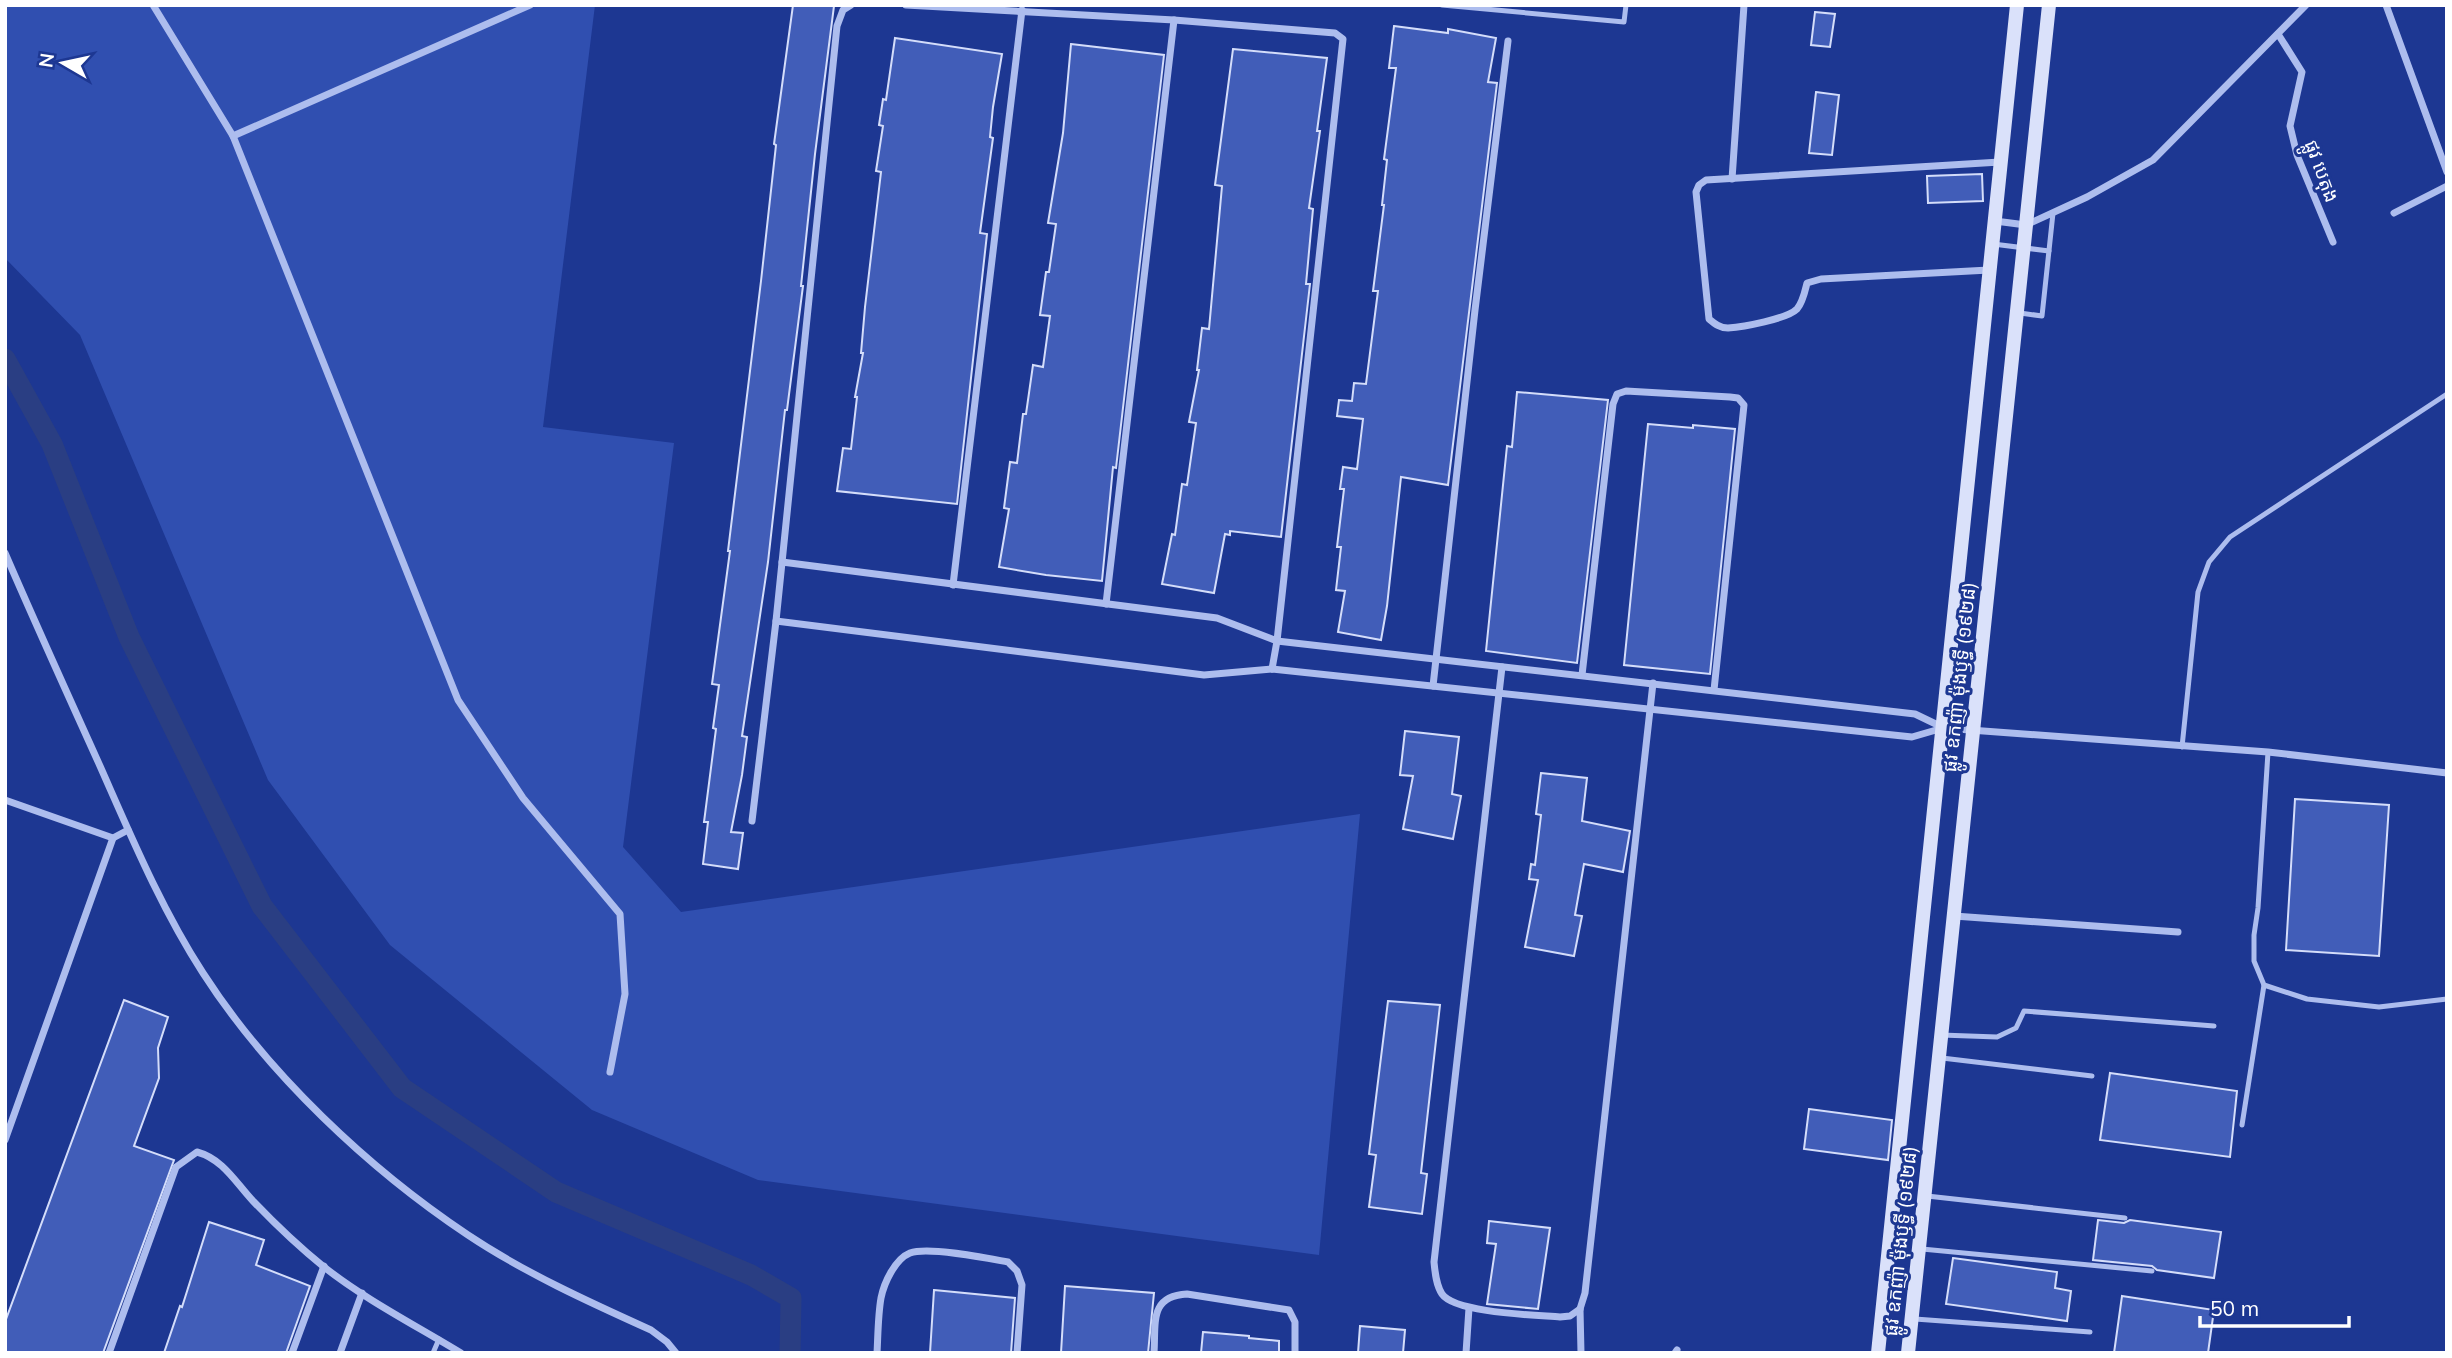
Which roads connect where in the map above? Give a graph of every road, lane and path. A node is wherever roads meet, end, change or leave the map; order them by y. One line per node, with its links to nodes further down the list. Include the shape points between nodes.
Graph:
1 (153, 5): 16 (street)
2 (530, 5): 16 (street)
3 (850, 5): 33 (street, via 837,26)
4 (906, 5): 12 (street)
5 (1442, 5): 6 (lane, via 1625,22)
6 (1626, 5)
7 (1744, 5): 19 (street)
8 (2017, 5): 17 (main road, ផ្លូវ ឧកញ៉ា ម៉ុងឫទ្ធី (១៩២៨))
9 (2049, 5): 24 (main road, ផ្លូវ ឧកញ៉ា ម៉ុងឫទ្ធី (១៩២៨))
10 (2306, 5): 14 (street)
11 (2386, 5): 18 (street)
12 (1022, 10): 13 (street); 36 (street)
13 (1174, 20): 37 (street); 39 (street, via 1335,33 1343,39)
14 (2278, 34): 21 (street, via 2153,160); 25 (street, ផ្លូវ បេតុង, via 2302,72 2290,127)
15 (1508, 41): 40 (street)
16 (233, 136): 65 (street, via 458,699 523,798 620,914 625,994)
17 (2001, 162): 19 (street); 23 (main road, ផ្លូវ ឧកញ៉ា ម៉ុងឫទ្ធី (១៩២៨))
18 (2447, 172)
19 (1732, 179): 29 (street, via 1706,180 1696,192 1709,319 1718,326 1760,323 1794,311 1807,283 1821,279)
20 (2447, 186): 22 (street)
21 (2053, 213): 24 (street); 28 (lane)
22 (2394, 213)
23 (1995, 221): 24 (street); 26 (main road, ផ្លូវ ឧកញ៉ា ម៉ុងឫទ្ធី (១៩២៨))
24 (2026, 225): 27 (main road, ផ្លូវ ឧកញ៉ា ម៉ុងឫទ្ធី (១៩២៨))
25 (2333, 242)
26 (1993, 244): 27 (lane); 29 (main road, ផ្លូវ ឧកញ៉ា ម៉ុងឫទ្ធី (១៩២៨))
27 (2024, 248): 28 (lane); 30 (main road, ផ្លូវ ឧកញ៉ា ម៉ុងឫទ្ធី (១៩២៨))
28 (2049, 251): 30 (lane, via 2042,316)
29 (1990, 270): 49 (main road, ផ្លូវ ឧកញ៉ា ម៉ុងឫទ្ធី (១៩២៨))
30 (2017, 313): 50 (main road, ផ្លូវ ឧកញ៉ា ម៉ុងឫទ្ធី (១៩២៨))
31 (2447, 394): 51 (lane, via 2230,537 2209,562 2198,592)
32 (5, 553): 34 (street)
33 (782, 562): 36 (street); 38 (street)
34 (14, 574): 35 (street); 56 (street)
35 (5, 579)
36 (953, 585): 37 (street)
37 (1106, 604): 39 (street, via 1217,618)
38 (776, 621): 42 (street, via 1204,675); 55 (street)
39 (1277, 641): 40 (street); 42 (street)
40 (1436, 659): 41 (street); 45 (street)
41 (1502, 667): 43 (street); 47 (street)
42 (1272, 668): 45 (street)
43 (1581, 675): 44 (street); 46 (street, via 1617,394 1730,397 1744,405)
44 (1653, 683): 46 (street); 48 (street)
45 (1433, 686): 47 (street)
46 (1714, 691): 49 (street, via 1915,714)
47 (1497, 693): 48 (street); 75 (street, via 1434,1262 1442,1294)
48 (1650, 709): 49 (street, via 1912,737); 76 (street, via 1586,1293)
49 (1942, 728): 50 (street); 92 (main road, ផ្លូវ ឧកញ៉ា ម៉ុងឫទ្ធី (១៩២៨))
50 (1973, 730): 51 (street); 58 (main road, ផ្លូវ ឧកញ៉ា ម៉ុងឫទ្ធី (១៩២៨))
51 (2182, 747): 52 (street)
52 (2268, 752): 53 (street); 60 (lane, via 2254,935 2254,961)
53 (2447, 772)
54 (5, 800): 57 (street)
55 (752, 821)
56 (128, 830): 57 (street); 85 (street, via 162,904 204,974 262,1051 341,1133 469,1236 650,1330)
57 (113, 838): 68 (street)
58 (1954, 916): 59 (street); 63 (main road, ផ្លូវ ឧកញ៉ា ម៉ុងឫទ្ធី (១៩២៨))
59 (2178, 932)
60 (2264, 985): 61 (lane, via 2307,999 2379,1007); 67 (lane)
61 (2447, 999)
62 (2214, 1026): 63 (lane, via 2024,1011 2016,1028 1997,1037)
63 (1941, 1035): 64 (main road, ផ្លូវ ឧកញ៉ា ម៉ុងឫទ្ធី (១៩២៨))
64 (1939, 1058): 66 (lane); 69 (main road, ផ្លូវ ឧកញ៉ា ម៉ុងឫទ្ធី (១៩២៨))
65 (610, 1072)
66 (2092, 1076)
67 (2242, 1125)
68 (5, 1140)
69 (1924, 1195): 70 (lane); 71 (main road, ផ្លូវ ឧកញ៉ា ម៉ុងឫទ្ធី (១៩២៨))
70 (2125, 1218)
71 (1919, 1249): 73 (lane); 77 (main road, ផ្លូវ ឧកញ៉ា ម៉ុងឫទ្ធី (១៩២៨))
72 (324, 1266): 74 (street); 80 (street, via 268,1216 219,1162 197,1152 176,1167); 81 (street)
73 (2152, 1271)
74 (362, 1293): 79 (street); 82 (street)
75 (1469, 1308): 76 (street, via 1560,1317); 90 (street)
76 (1580, 1309): 91 (street)
77 (1912, 1319): 78 (lane); 93 (main road, ផ្លូវ ឧកញ៉ា ម៉ុងឫទ្ធី (១៩២៨))
78 (2090, 1332)
79 (439, 1339): 83 (lane); 84 (street)
80 (109, 1353)
81 (292, 1353)
82 (340, 1353)
83 (433, 1353)
84 (461, 1353)
85 (676, 1353)
86 (877, 1353): 87 (street, via 884,1287 897,1264 907,1254 921,1250 1007,1262 1017,1271 1022,1285)
87 (1017, 1353)
88 (1154, 1353): 89 (street, via 1161,1301 1186,1294 1289,1310 1295,1322)
89 (1296, 1353)
90 (1466, 1353)
91 (1581, 1353)
92 (1878, 1353)
93 (1908, 1353)

